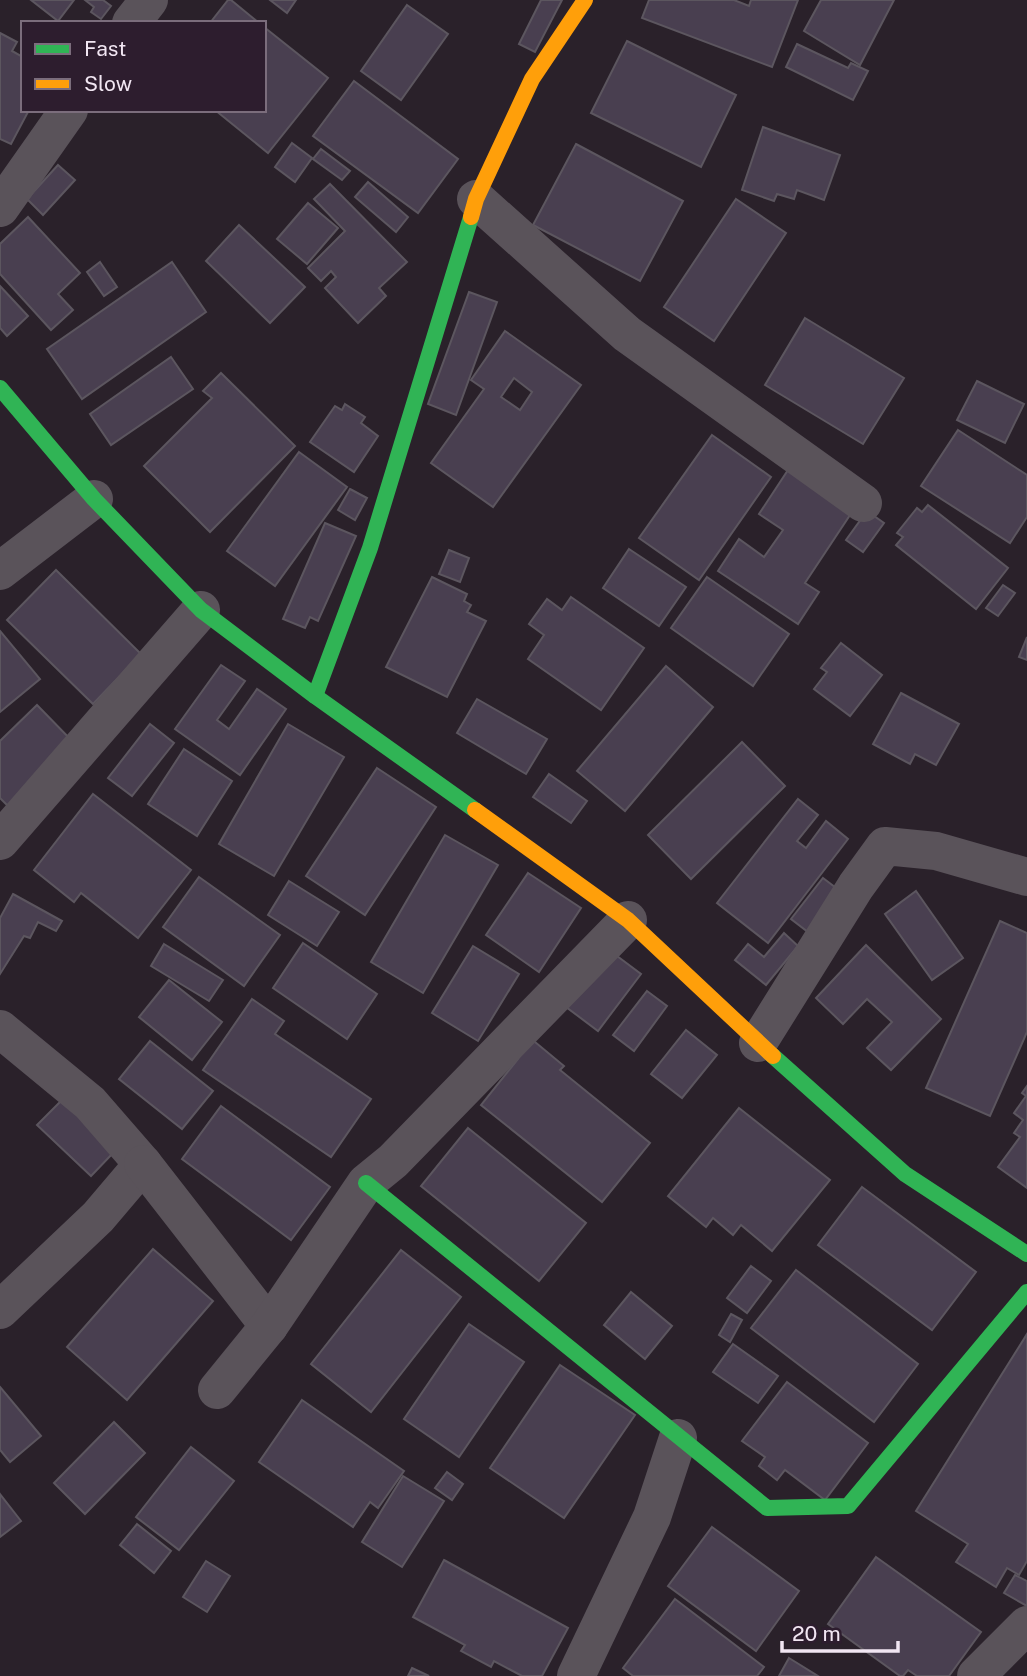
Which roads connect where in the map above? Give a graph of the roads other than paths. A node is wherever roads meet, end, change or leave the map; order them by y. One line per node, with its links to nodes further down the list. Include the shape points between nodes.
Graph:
1 (149, 0): 3 (street)
2 (585, 0): 5 (street, via 532,79)
3 (133, 21)
4 (68, 112): 6 (street)
5 (476, 199): 9 (street, via 626,334); 12 (street, via 370,548)
6 (0, 208)
7 (0, 388): 8 (street)
8 (94, 499): 10 (street); 11 (street)
9 (863, 503)
10 (0, 572)
11 (201, 610): 12 (street); 13 (street)
12 (315, 696): 15 (street)
13 (0, 841)
14 (1027, 877): 17 (street, via 936,851 885,846)
15 (628, 920): 17 (street); 19 (street, via 393,1161)
16 (0, 1029): 18 (street, via 90,1103)
17 (758, 1043): 20 (street, via 905,1174)
18 (143, 1164): 22 (street, via 99,1217); 23 (street)
19 (366, 1183): 23 (street); 25 (street)
20 (1027, 1254)
21 (1027, 1292): 25 (street, via 848,1506 767,1508)
22 (0, 1310)
23 (269, 1326): 24 (street)
24 (216, 1390)
25 (678, 1438): 27 (street, via 652,1517)
26 (1027, 1625): 28 (street)
27 (576, 1676)
28 (976, 1676)

